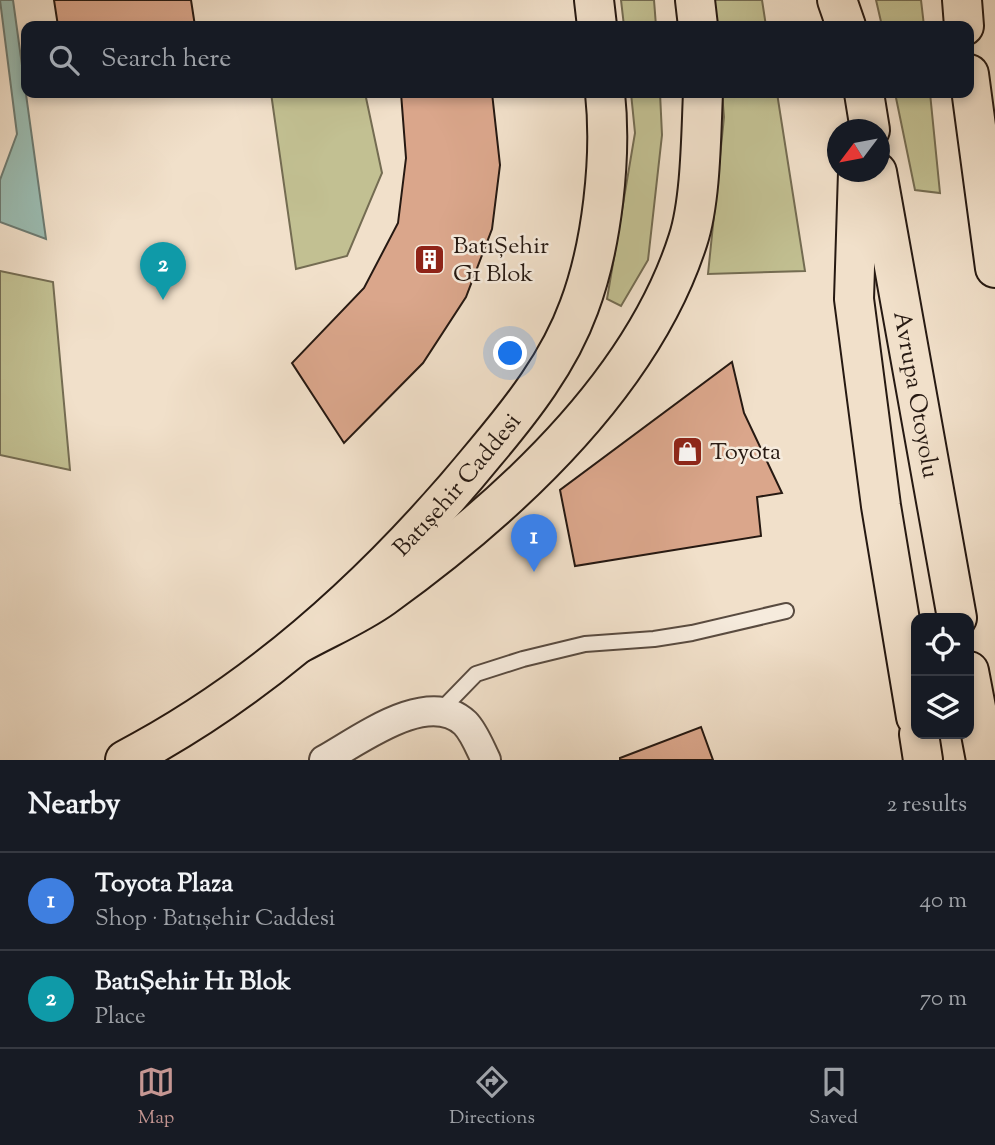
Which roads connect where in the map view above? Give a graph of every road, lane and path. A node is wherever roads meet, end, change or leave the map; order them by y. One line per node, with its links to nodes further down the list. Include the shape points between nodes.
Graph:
1 (594, 0): 6 (main road)
2 (695, 0): 7 (main road)
3 (837, 0): 8 (main road)
4 (847, 0): 9 (main road)
5 (962, 0): 10 (main road)
6 (596, 21)
7 (697, 21)
8 (844, 21)
9 (851, 21)
10 (964, 21)
11 (604, 98): 23 (main road, Batışehir Caddesi, via 606,162 598,229 579,307 559,351 520,411 438,512)
12 (703, 98): 23 (main road, via 701,154 689,237 671,288 645,337 544,462 462,535 381,598)
13 (861, 98): 16 (main road)
14 (862, 98): 17 (main road)
15 (972, 98): 20 (main road)
16 (860, 119)
17 (867, 119)
18 (858, 182): 25 (main road, via 854,299)
19 (879, 182): 22 (main road, Avrupa Otoyolu)
20 (995, 268)
21 (786, 611): 26 (lane, via 692,633 585,643 523,659 476,674)
22 (956, 613)
23 (300, 643): 28 (main road, Batışehir Caddesi, via 222,702)
24 (970, 676): 32 (main road)
25 (911, 688)
26 (441, 710): 29 (street, via 418,711); 30 (street, via 467,725)
27 (920, 739): 31 (main road)
28 (125, 760)
29 (324, 760)
30 (486, 760)
31 (923, 760)
32 (986, 760)

